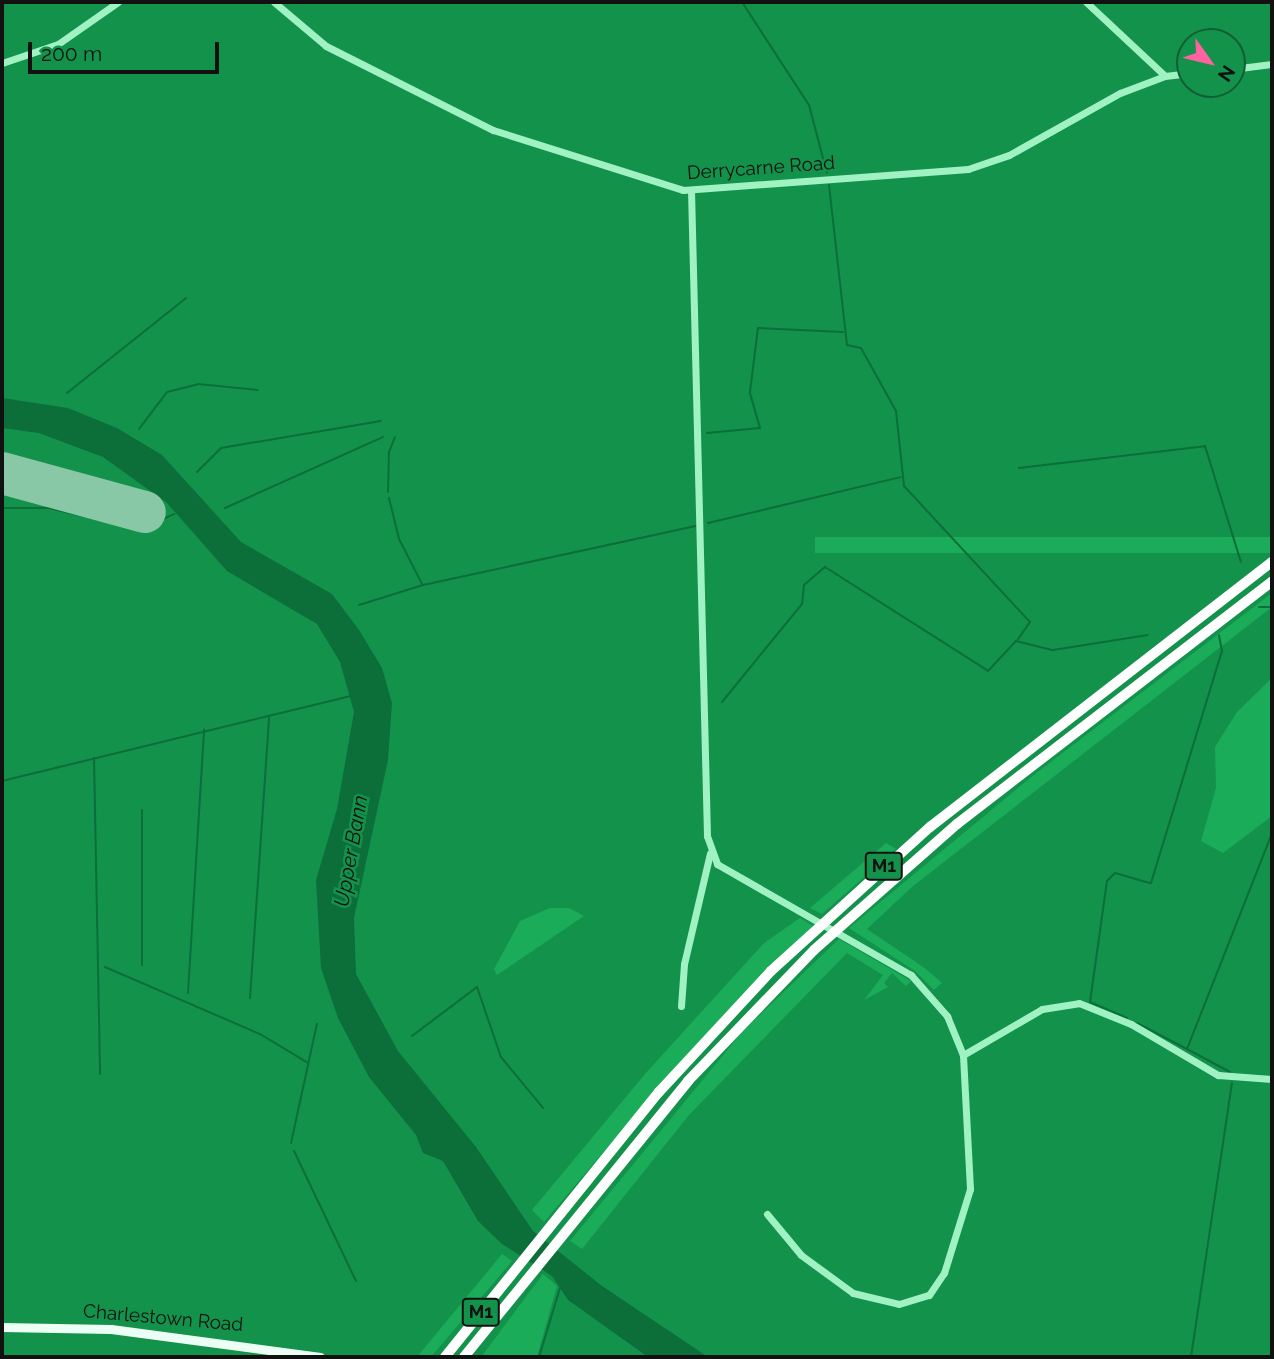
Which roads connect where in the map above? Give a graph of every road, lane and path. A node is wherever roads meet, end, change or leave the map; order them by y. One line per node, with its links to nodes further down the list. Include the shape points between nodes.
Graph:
1 (118, 2): 4 (street, via 58,44)
2 (275, 2): 9 (street, Derrycarne Road, via 326,46 513,139)
3 (1086, 2): 8 (street)
4 (2, 63)
5 (1272, 64): 6 (street)
6 (1246, 67)
7 (1176, 75): 8 (street, Derrycarne Road)
8 (1165, 76): 9 (street, Derrycarne Road, via 1120,93 1009,155 968,169)
9 (691, 190): 12 (street)
10 (1272, 562): 19 (highway, M1, via 863,884 702,1044)
11 (1272, 581): 20 (highway, M1, via 957,824 863,904 688,1081)
12 (710, 853): 13 (street, via 684,964); 14 (street, via 735,877 851,939 924,987 947,1016)
13 (681, 1006)
14 (963, 1055): 15 (street, via 1042,1009 1079,1003 1131,1024 1218,1075); 16 (street, via 970,1189 944,1273 929,1295 899,1304 853,1293 801,1255)
15 (1272, 1079)
16 (767, 1214)
17 (2, 1327): 18 (main road, Charlestown Road, via 111,1329)
18 (320, 1357)
19 (445, 1357)
20 (464, 1357)

